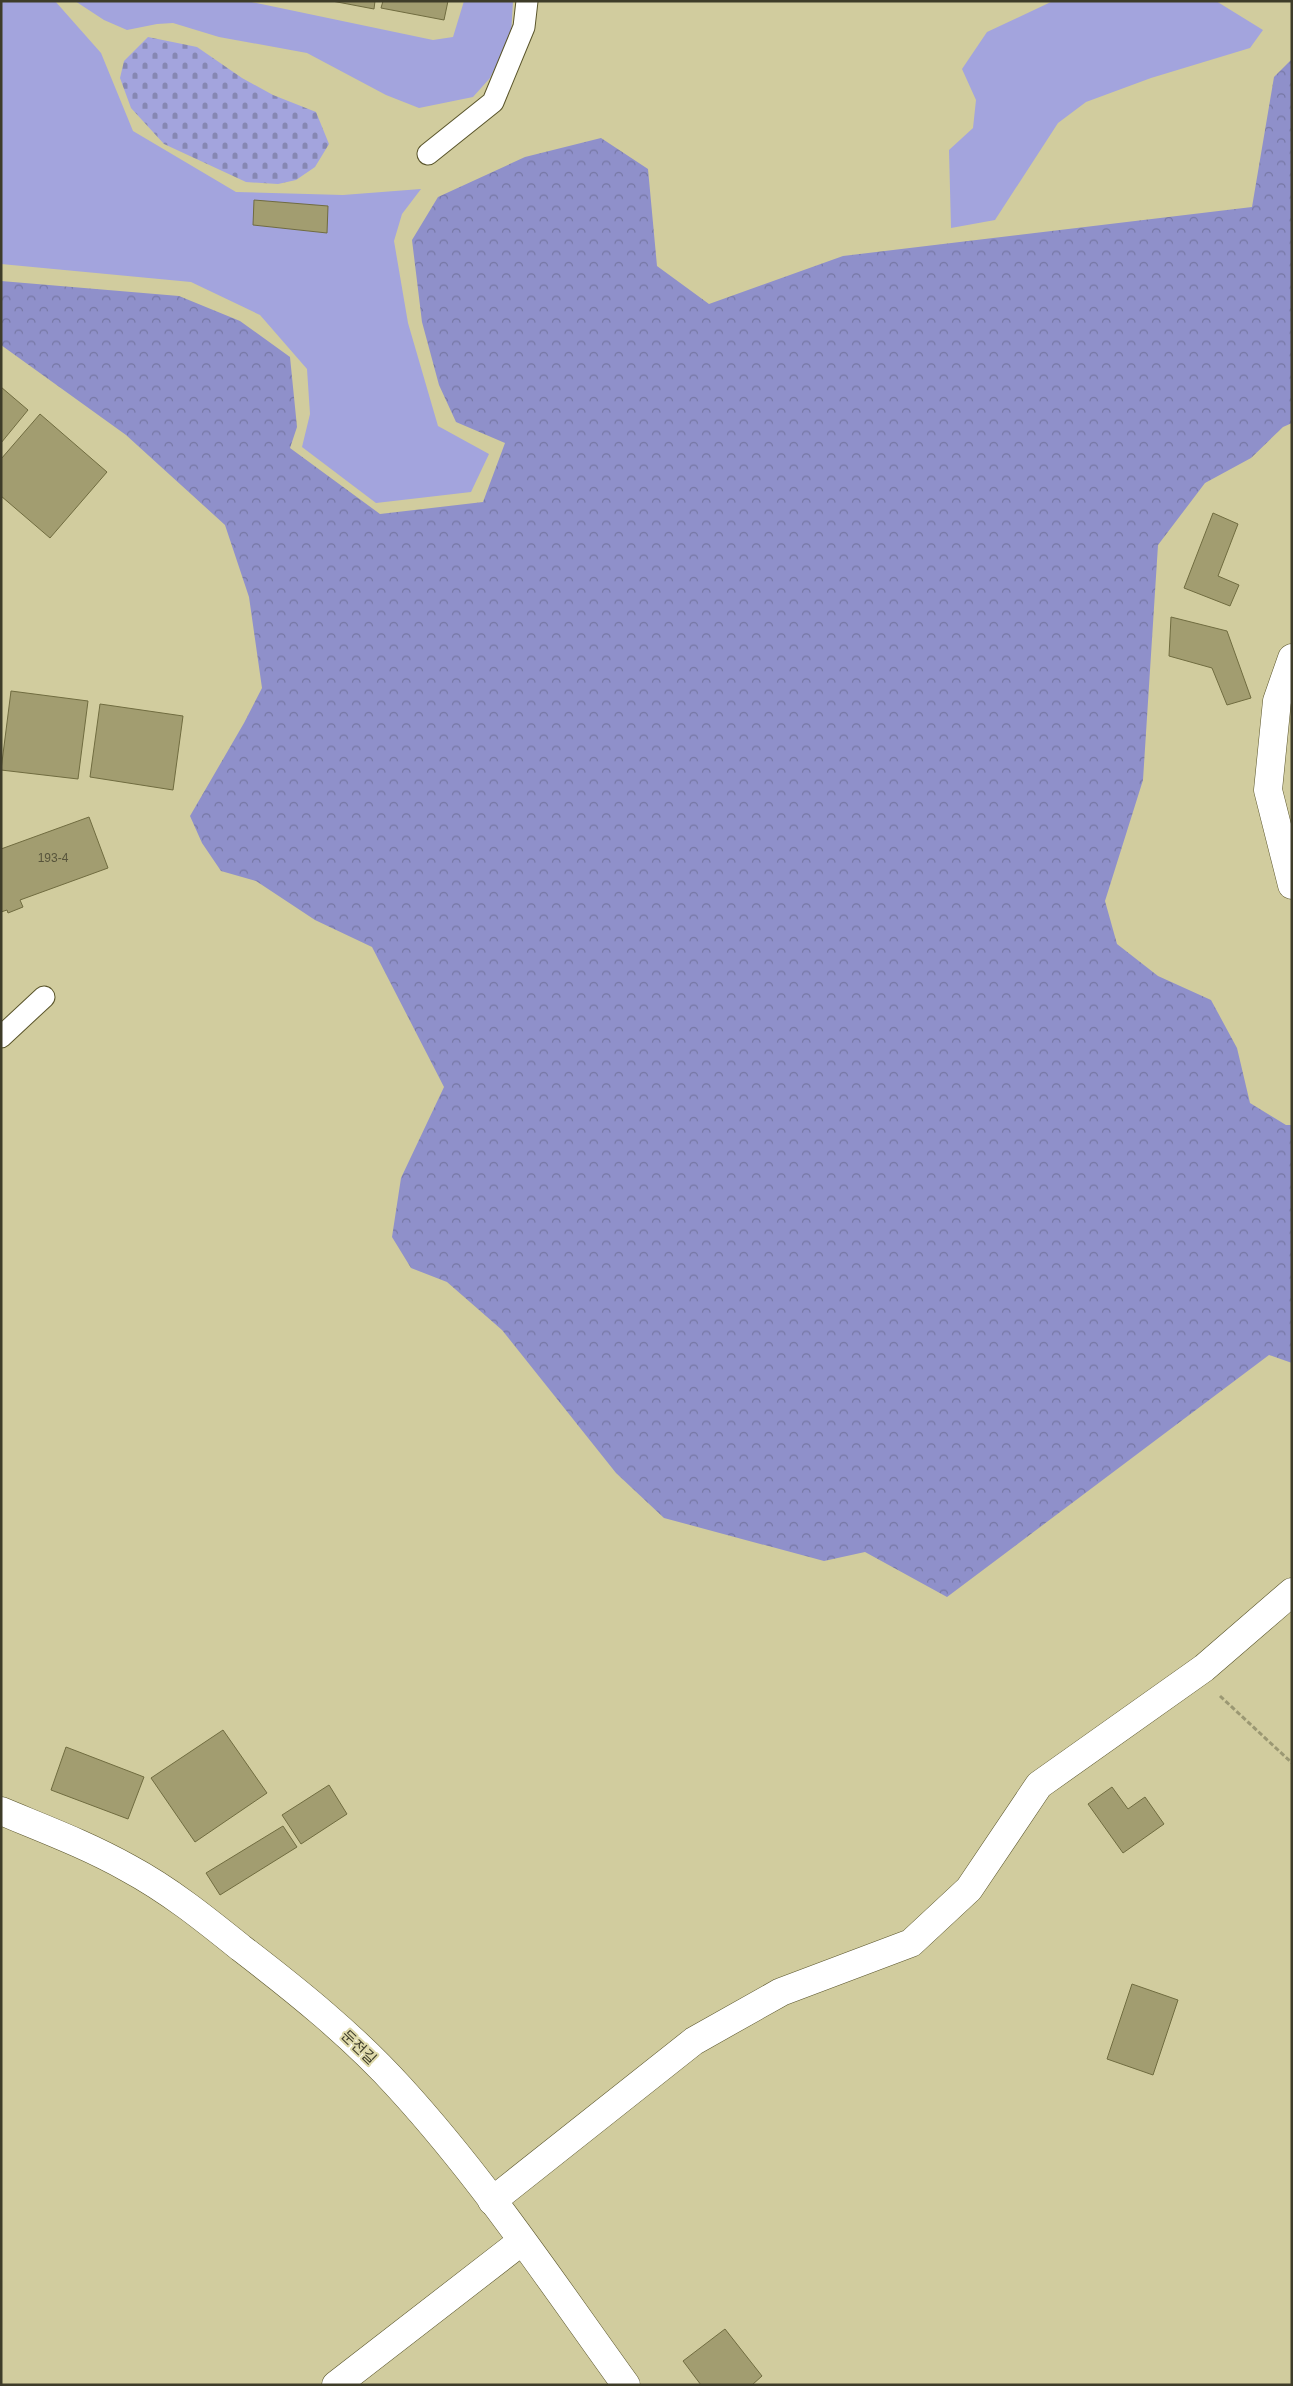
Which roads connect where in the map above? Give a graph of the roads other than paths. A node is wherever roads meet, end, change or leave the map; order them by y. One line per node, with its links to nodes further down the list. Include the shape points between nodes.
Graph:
1 (527, 1): 2 (lane, via 524,28 493,102)
2 (428, 154)
3 (1292, 658): 4 (street, via 1277,701 1268,790)
4 (1292, 885)
5 (44, 997): 6 (lane)
6 (1, 1037)
7 (1292, 1592): 9 (street, via 1196,1673 1039,1785 969,1889 911,1943 781,1992 694,2041)
8 (1, 1811): 9 (street, 둔전길, via 128,1868 182,1901 285,1982 348,2036 399,2086)
9 (492, 2202): 10 (street, 둔전길)
10 (522, 2241): 11 (street); 12 (street, 둔전길)
11 (336, 2385)
12 (626, 2385)

